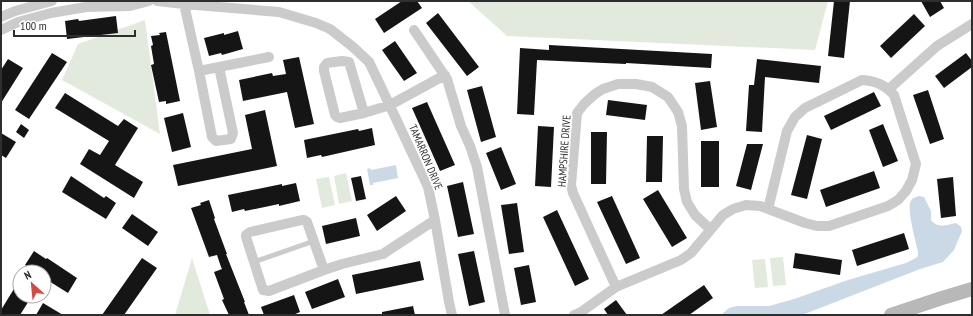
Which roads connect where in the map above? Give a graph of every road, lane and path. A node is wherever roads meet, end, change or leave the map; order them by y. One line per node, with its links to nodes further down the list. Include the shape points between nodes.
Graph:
1 (48, 1): 2 (street); 6 (street); 7 (lane)
2 (52, 1)
3 (149, 1): 7 (street, via 130,6 86,7)
4 (157, 1): 5 (street, TAMARRON DRIVE)
5 (184, 4): 15 (street); 18 (street, TAMARRON DRIVE, via 279,12 330,29 369,62)
6 (14, 11): 8 (street); 9 (lane)
7 (49, 14): 9 (street)
8 (1, 17)
9 (18, 22): 11 (street)
10 (972, 24): 17 (street, via 937,46)
11 (1, 30)
12 (414, 30): 16 (street)
13 (269, 57): 14 (street)
14 (219, 66): 15 (street); 15 (street, via 233,133 231,139 216,141 212,137)
15 (199, 71)
16 (445, 75): 18 (street); 29 (street, via 460,126 477,167)
17 (889, 89): 20 (street, via 872,80 862,80 805,108 795,116 788,131); 20 (street, via 894,95 916,164 906,192 898,200 888,206 829,226 805,223)
18 (390, 105): 19 (street); 21 (street, TAMARRON DRIVE, via 428,187)
19 (364, 113): 19 (street, via 337,118 324,71 327,63 342,60 349,62)
20 (768, 209): 22 (street, via 746,205 732,209)
21 (435, 220): 25 (street, via 383,254); 28 (street, TAMARRON DRIVE)
22 (710, 230): 26 (street, via 691,253 681,260); 26 (street, HAMPSHIRE DRIVE, via 695,215 687,202 684,189 682,126 678,112 668,97 652,87 636,84 618,84 603,89 577,113 571,185)
23 (314, 241): 24 (lane); 24 (street, via 304,220 250,232 246,238); 25 (street)
24 (254, 262): 25 (street, via 263,290 267,291)
25 (324, 270)
26 (616, 287): 30 (street)
27 (972, 289): 31 (street)
28 (452, 315)
29 (505, 315)
30 (574, 315)
31 (891, 315)

